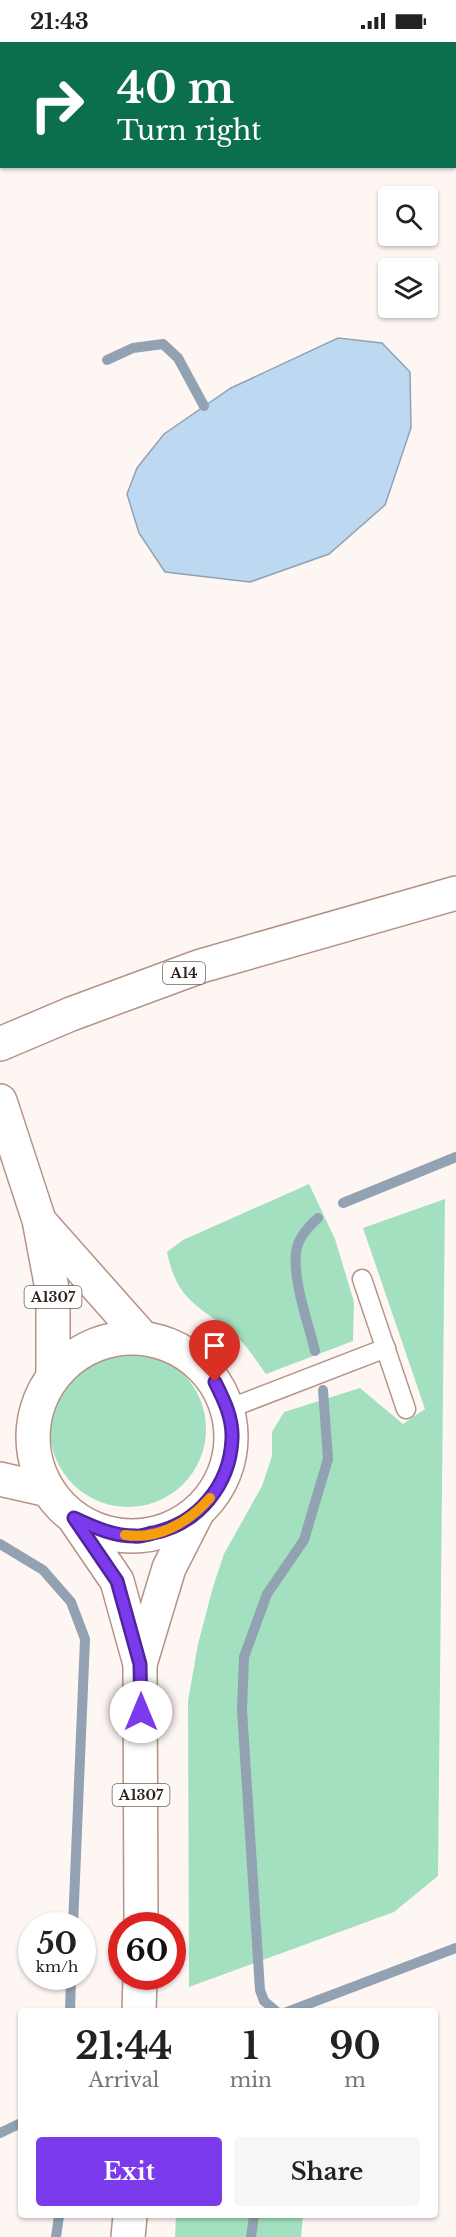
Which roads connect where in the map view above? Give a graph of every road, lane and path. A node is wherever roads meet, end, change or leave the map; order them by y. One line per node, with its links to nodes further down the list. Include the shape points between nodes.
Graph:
1 (456, 893): 2 (main road, A14, via 201,966)
2 (0, 1044)
3 (0, 1101): 4 (main road, A1307)
4 (39, 1220): 6 (main road, A1307); 8 (main road, A1307, via 53,1294)
5 (362, 1279): 7 (lane)
6 (141, 1337): 8 (main road, via 108,1340 78,1353); 9 (main road, via 170,1344 196,1360 215,1382)
7 (386, 1348): 9 (lane); 10 (lane)
8 (53, 1376): 12 (main road, via 38,1402 32,1432 36,1462)
9 (228, 1409): 13 (main road, via 232,1437 228,1466 216,1491)
10 (406, 1409)
11 (0, 1479): 12 (main road)
12 (48, 1490): 14 (main road)
13 (197, 1513): 14 (main road, via 169,1530 136,1537 104,1532); 15 (main road, A1307, via 170,1568)
14 (74, 1518): 15 (main road, A1307, via 117,1581)
15 (140, 1664): 16 (main road, A1307)
16 (141, 1912)
17 (140, 1990): 18 (main road)
18 (139, 2008)
19 (130, 2218): 20 (main road)
20 (128, 2237)

